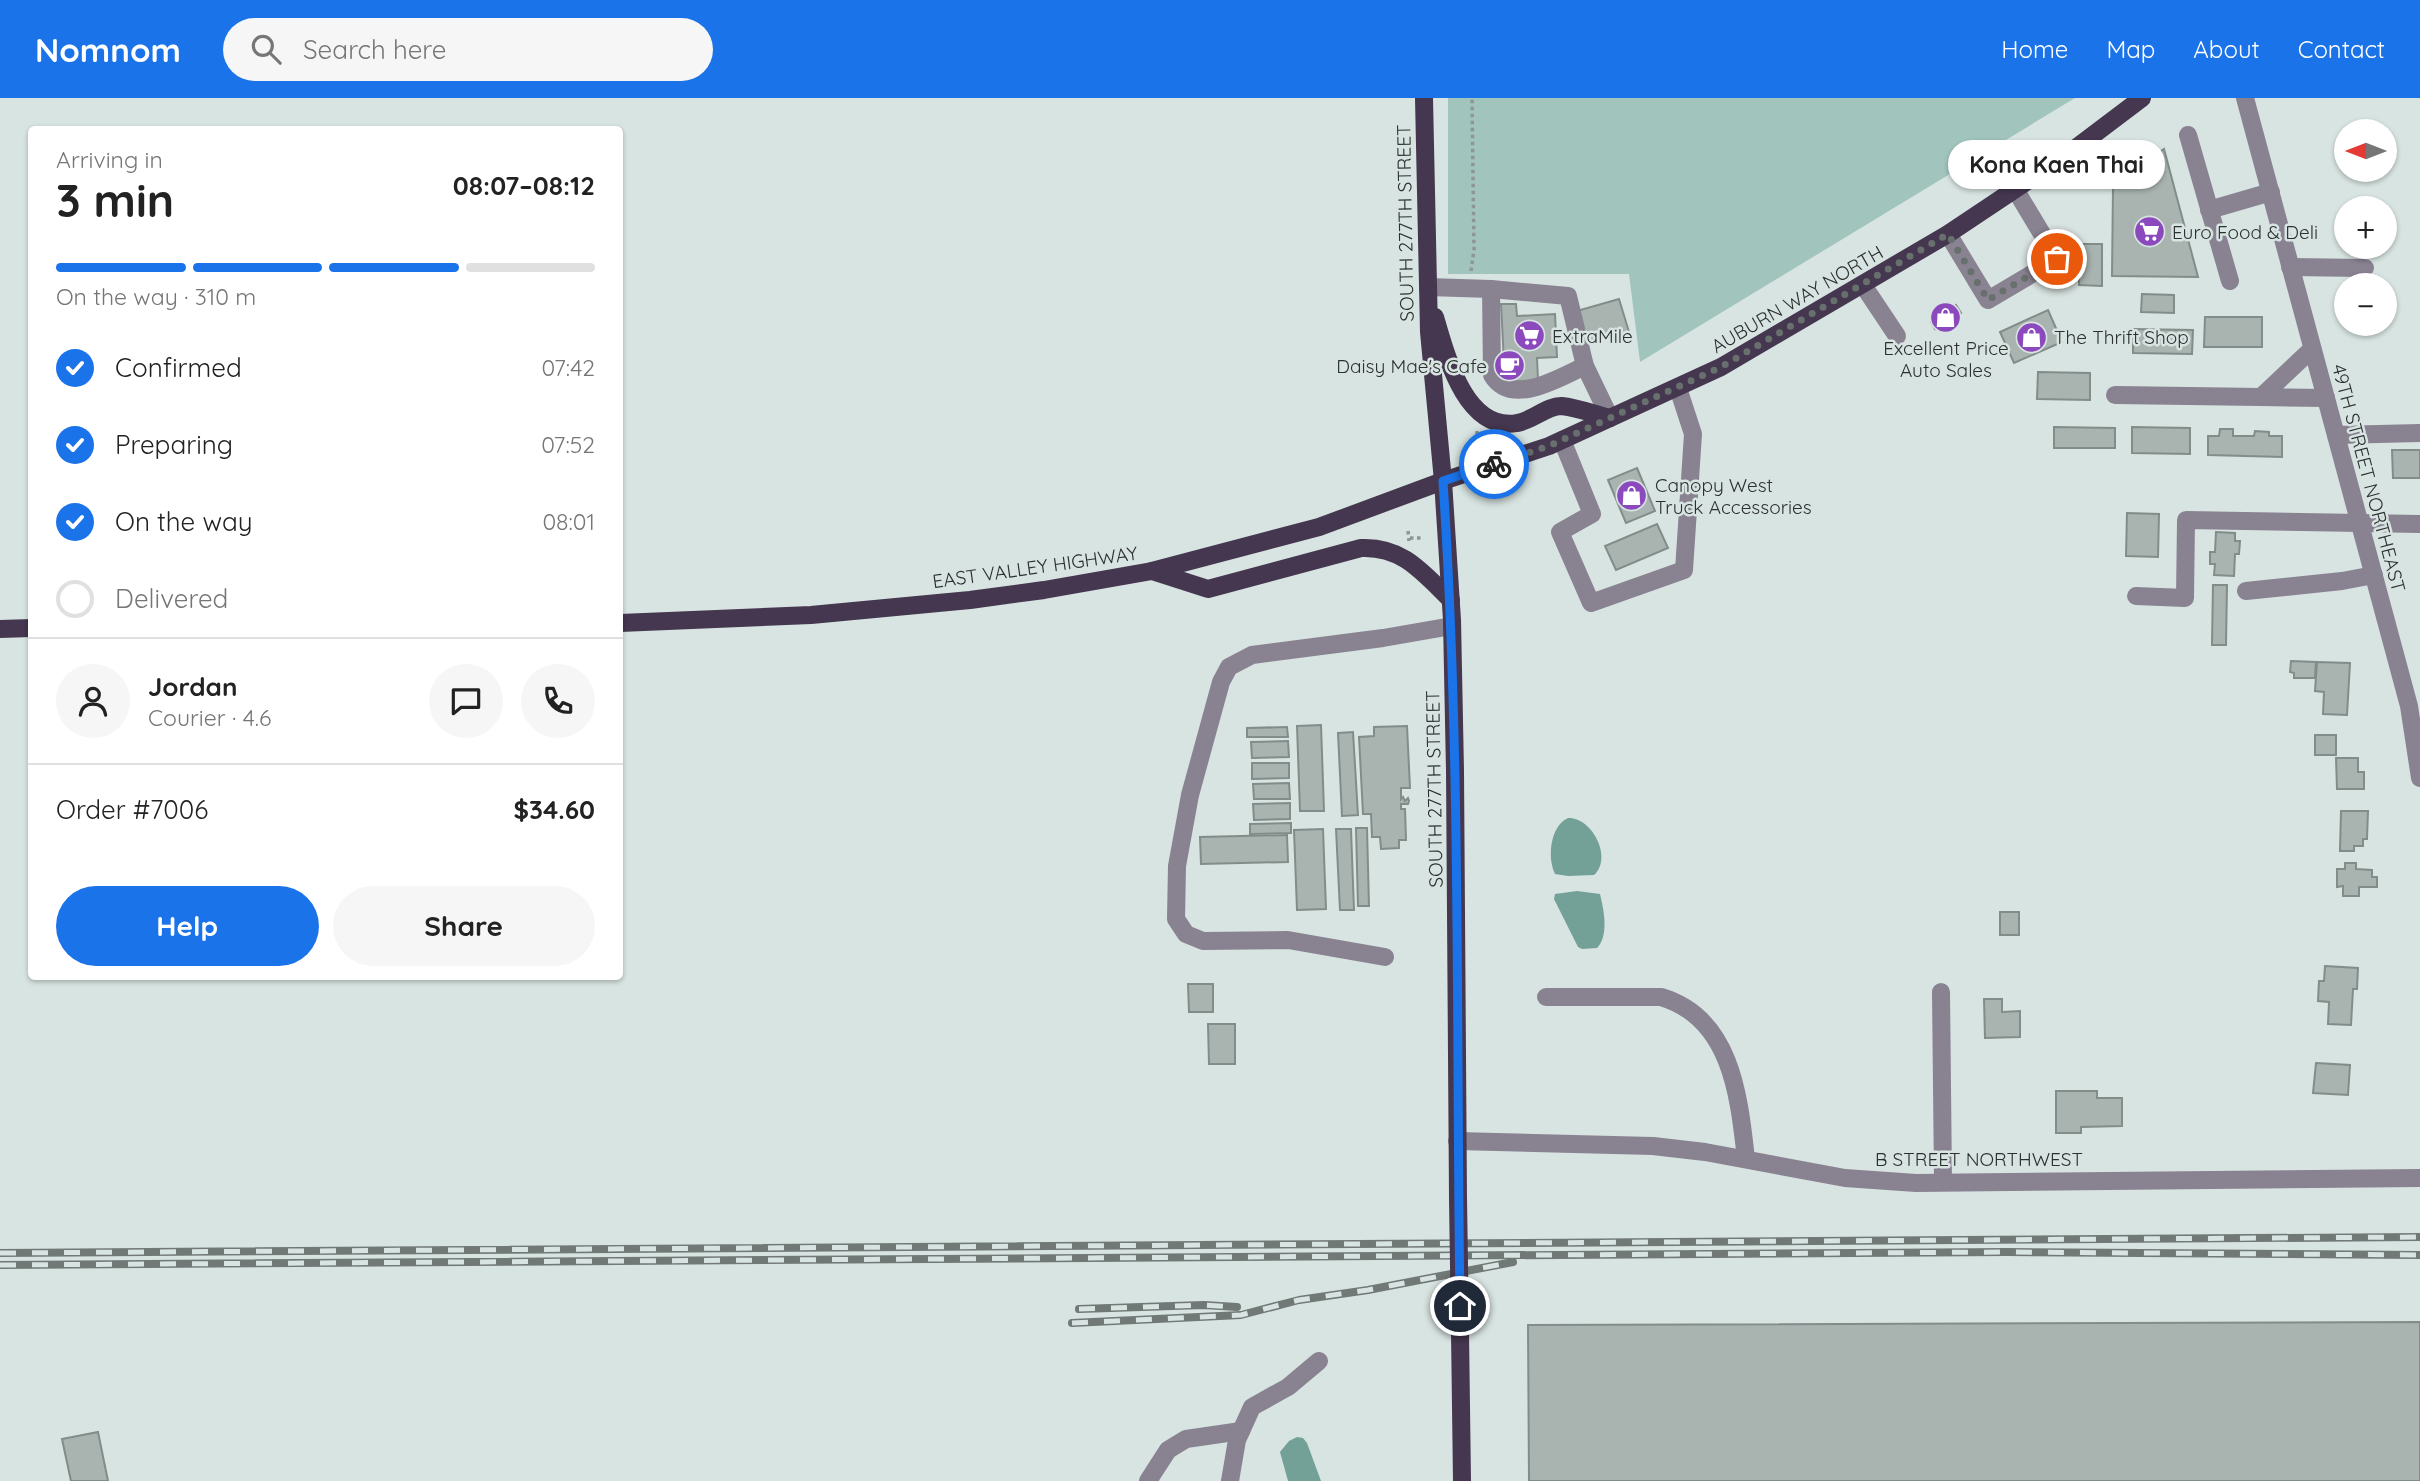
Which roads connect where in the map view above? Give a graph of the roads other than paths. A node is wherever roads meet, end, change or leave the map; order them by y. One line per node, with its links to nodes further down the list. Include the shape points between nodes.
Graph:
1 (1424, 98): 14 (main road, SOUTH 277TH STREET)
2 (2142, 98): 5 (main road, AUBURN WAY NORTH)
3 (2245, 98): 6 (street, 49TH STREET NORTHEAST)
4 (2188, 135): 7 (street)
5 (2015, 189): 8 (main road, AUBURN WAY NORTH); 8 (street, via 2057,259 1988,300)
6 (2271, 192): 7 (street); 9 (street, 49TH STREET NORTHEAST)
7 (2209, 210): 11 (street)
8 (1948, 234): 12 (main road, AUBURN WAY NORTH)
9 (2290, 267): 10 (street); 16 (street, 49TH STREET NORTHEAST)
10 (2365, 268)
11 (2230, 281)
12 (1863, 285): 15 (street); 18 (main road, AUBURN WAY NORTH)
13 (1491, 289): 14 (street); 17 (street, via 1567,296); 17 (street, via 1492,376 1496,382 1504,388 1526,390)
14 (1428, 291): 22 (main road, via 1450,365 1464,393 1484,416 1497,423 1518,423 1560,406); 26 (main road, SOUTH 277TH STREET)
15 (1897, 336)
16 (2312, 349): 20 (street); 21 (street, 49TH STREET NORTHEAST)
17 (1585, 366): 22 (street)
18 (1678, 388): 22 (main road, AUBURN WAY NORTH); 25 (street, via 1693,434 1684,570 1591,603 1560,532 1592,514)
19 (2116, 396): 20 (street)
20 (2261, 397): 21 (street)
21 (2326, 398): 24 (street, 49TH STREET NORTHEAST)
22 (1610, 418): 25 (main road, AUBURN WAY NORTH)
23 (2420, 433): 24 (street)
24 (2336, 435): 27 (street, 49TH STREET NORTHEAST)
25 (1562, 440): 26 (main road, AUBURN WAY NORTH)
26 (1443, 481): 29 (main road, EAST VALLEY HIGHWAY, via 1319,527); 33 (main road, SOUTH 277TH STREET)
27 (2360, 523): 28 (street); 30 (street, 49TH STREET NORTHEAST); 32 (street, via 2186,520 2185,598)
28 (2420, 524)
29 (1152, 571): 33 (main road, via 1208,589 1376,547 1402,556); 34 (main road, EAST VALLEY HIGHWAY, via 1032,592 891,608)
30 (2374, 575): 31 (street); 38 (street, 49TH STREET NORTHEAST)
31 (2246, 591)
32 (2136, 596)
33 (1451, 600): 35 (main road, SOUTH 277TH STREET)
34 (623, 623)
35 (1452, 626): 40 (street, via 1252,655 1228,667 1190,794 1175,896 1176,919 1186,934 1203,941 1288,940); 43 (main road, SOUTH 277TH STREET)
36 (28, 628): 37 (main road)
37 (0, 629)
38 (2419, 754): 39 (street, 49TH STREET NORTHEAST)
39 (2420, 778)
40 (1385, 957)
41 (1941, 992): 46 (street)
42 (1546, 997): 44 (street, via 1661,997 1694,1015 1712,1031 1739,1096)
43 (1457, 1141): 44 (street, B STREET NORTHWEST, via 1653,1146); 51 (main road, SOUTH 277TH STREET, bridge)
44 (1745, 1159): 46 (street, B STREET NORTHWEST, via 1877,1182)
45 (2420, 1178): 46 (street, B STREET NORTHWEST)
46 (1943, 1181)
47 (1319, 1361): 48 (street, via 1288,1387 1252,1407)
48 (1241, 1431): 49 (street, via 1186,1439 1168,1450); 50 (street)
49 (1148, 1481)
50 (1230, 1481)
51 (1462, 1481)

